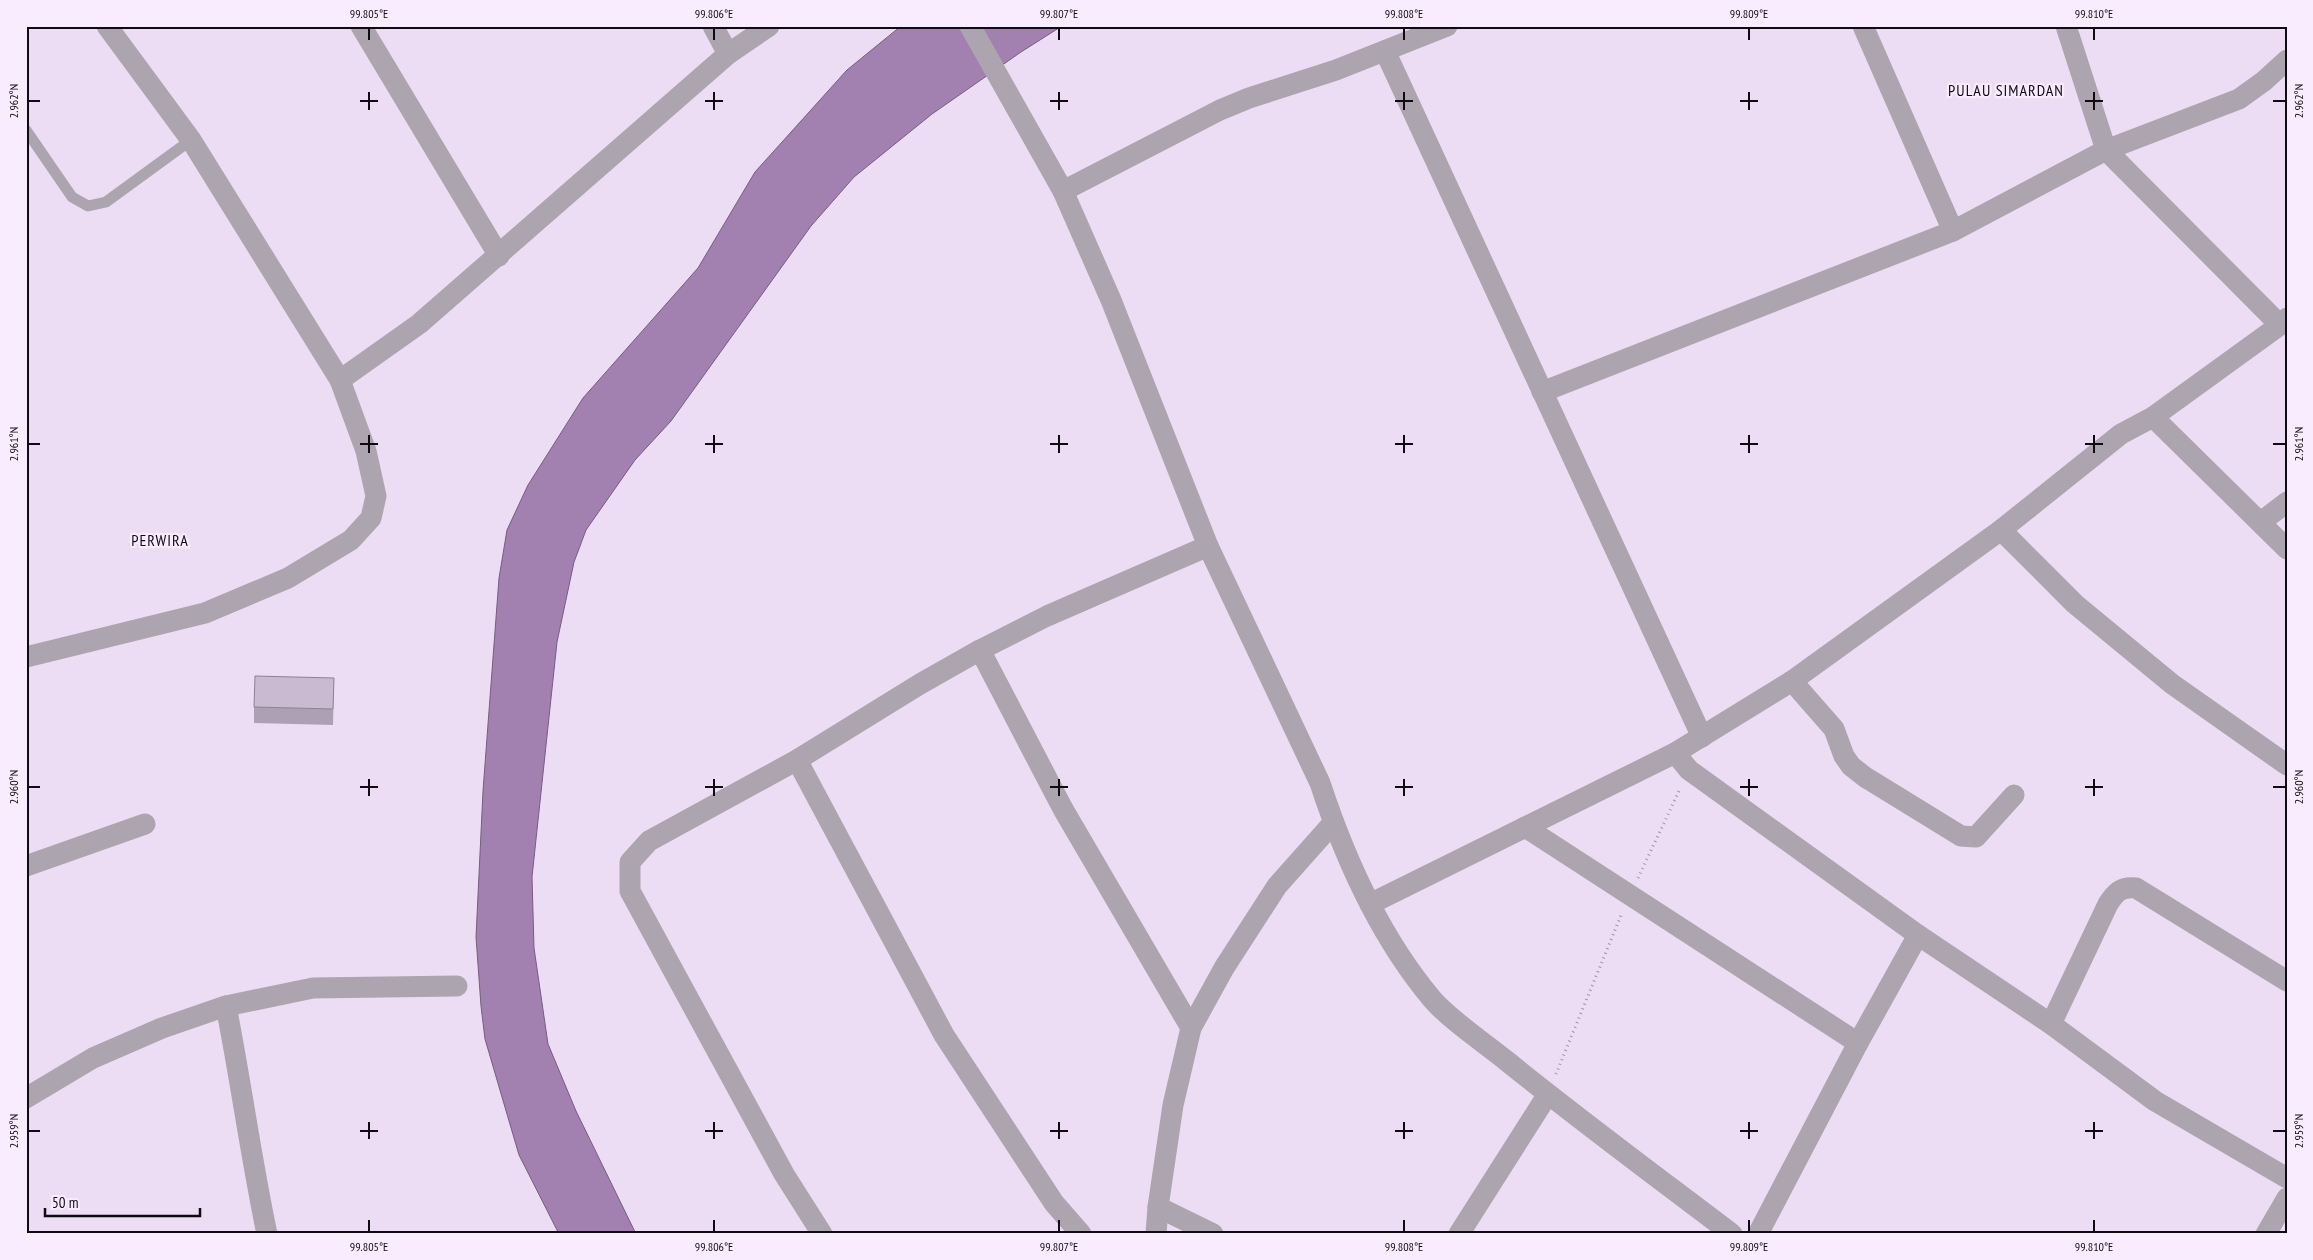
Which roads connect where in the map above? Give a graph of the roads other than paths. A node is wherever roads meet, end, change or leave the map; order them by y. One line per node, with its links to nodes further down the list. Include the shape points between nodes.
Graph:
1 (107, 26): 13 (street)
2 (360, 26): 17 (street)
3 (713, 26): 10 (street)
4 (769, 26): 10 (street)
5 (970, 26): 15 (street)
6 (1446, 26): 9 (street)
7 (1863, 26): 16 (street)
8 (2066, 26): 14 (street)
9 (1385, 51): 15 (street, via 1220,110); 20 (street)
10 (728, 54): 17 (street)
11 (2287, 60): 14 (street, via 2240,99)
12 (26, 130): 13 (lane, via 72,197 88,206 106,202)
13 (191, 140): 19 (street)
14 (2106, 150): 16 (street); 18 (street)
15 (1063, 190): 25 (street, via 1111,300)
16 (1953, 231): 20 (street)
17 (499, 256): 19 (street, via 419,324)
18 (2283, 321): 21 (street)
19 (340, 380): 28 (street, via 366,451 376,496 371,518 351,540 288,578 205,613)
20 (1542, 392): 30 (street)
21 (2153, 417): 23 (street); 24 (street, via 2121,434)
22 (2287, 502): 23 (street)
23 (2260, 522): 26 (street)
24 (2001, 530): 29 (street); 33 (street, via 2075,604 2172,684)
25 (1208, 546): 27 (street, via 1047,616); 35 (street, via 1320,783)
26 (2287, 549)
27 (980, 650): 32 (street); 45 (street, via 1063,809)
28 (26, 657)
29 (1792, 681): 30 (street); 34 (street, via 1834,729 1851,766 1865,778 1961,836 1976,837)
30 (1702, 737): 31 (street)
31 (1675, 753): 37 (street); 40 (street, via 1689,770)
32 (797, 760): 53 (street, via 649,841 630,862 630,891 784,1174); 54 (street, via 944,1035 1054,1203)
33 (2287, 765)
34 (2014, 795)
35 (1333, 823): 39 (street); 45 (street, via 1277,886 1224,968)
36 (145, 824): 38 (street)
37 (1525, 826): 39 (street); 46 (street)
38 (26, 866)
39 (1370, 904): 47 (street, via 1408,968 1434,1001)
40 (1918, 935): 44 (street); 46 (street)
41 (2287, 982): 44 (street, via 2136,888 2122,888 2108,904)
42 (457, 986): 43 (street, via 313,988)
43 (226, 1006): 48 (street, via 162,1028 93,1058); 52 (street)
44 (2051, 1024): 49 (street, via 2155,1101)
45 (1191, 1028): 51 (street, via 1173,1105)
46 (1858, 1043): 59 (street)
47 (1548, 1094): 57 (street); 58 (street)
48 (26, 1098)
49 (2287, 1178)
50 (2287, 1198): 60 (street)
51 (1158, 1207): 55 (street); 56 (street)
52 (267, 1234)
53 (822, 1234)
54 (1081, 1234)
55 (1156, 1234)
56 (1213, 1234)
57 (1460, 1234)
58 (1732, 1234)
59 (1758, 1234)
60 (2266, 1234)

